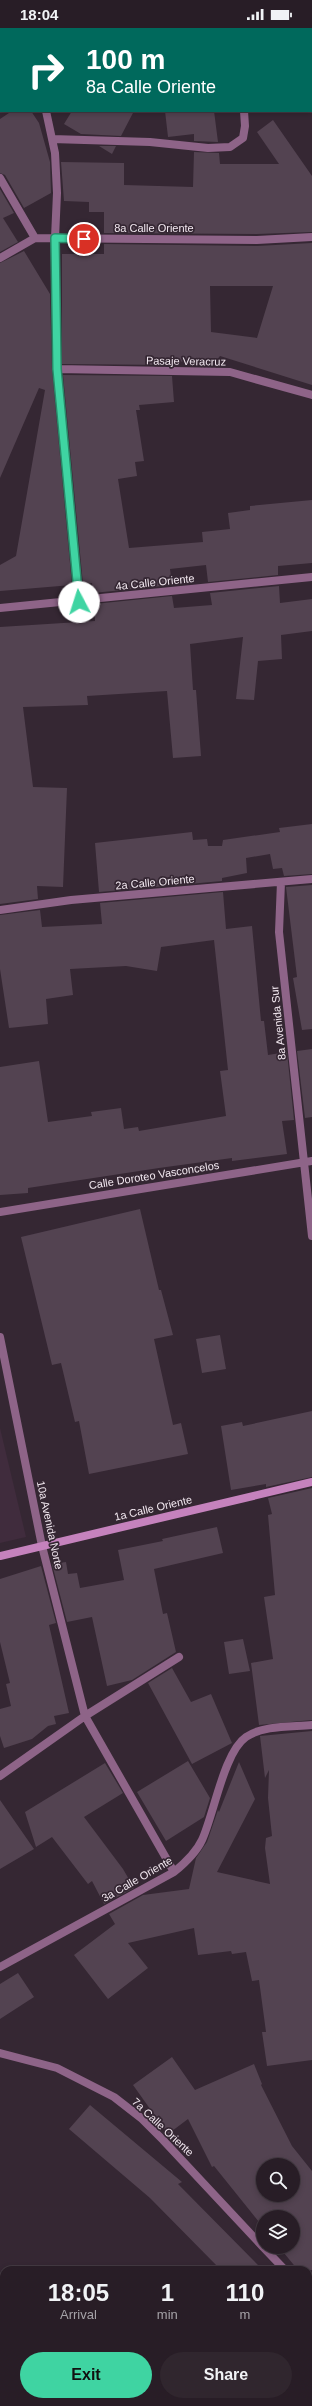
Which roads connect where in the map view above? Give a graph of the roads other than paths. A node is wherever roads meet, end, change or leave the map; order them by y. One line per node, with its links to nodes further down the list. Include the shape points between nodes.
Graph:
1 (46, 112): 3 (street)
2 (244, 112): 3 (street, via 243,138 230,147)
3 (52, 139): 7 (street, via 57,193)
4 (0, 178): 6 (street)
5 (312, 237): 7 (street, 8a Calle Oriente, via 257,240)
6 (35, 238): 7 (street, 8a Calle Oriente); 8 (street, 8a Calle Oriente)
7 (55, 238): 9 (street)
8 (0, 258)
9 (57, 369): 10 (street, Pasaje Veracruz, via 230,372); 12 (street)
10 (312, 395)
11 (312, 577): 12 (street, 4a Calle Oriente)
12 (79, 602): 13 (street, 4a Calle Oriente)
13 (0, 608)
14 (312, 879): 15 (street, 2a Calle Oriente)
15 (282, 882): 16 (street, 2a Calle Oriente, via 71,900); 17 (street, 8a Avenida Sur, via 279,932)
16 (0, 910)
17 (308, 1162): 18 (street, Calle Doroteo Vasconcelos); 19 (street, 8a Avenida Sur)
18 (0, 1212)
19 (312, 1236)
20 (0, 1337): 22 (street, 10a Avenida Norte)
21 (312, 1482): 22 (street, 1a Calle Oriente)
22 (42, 1546): 23 (street, 1a Calle Oriente); 25 (street, 10a Avenida Norte)
23 (0, 1556)
24 (179, 1657): 25 (street)
25 (86, 1716): 27 (street); 28 (street, 10a Avenida Norte)
26 (312, 1725): 28 (street, 3a Calle Oriente, via 266,1729 246,1736 234,1749 202,1840 189,1858)
27 (0, 1776)
28 (174, 1872): 29 (street, 3a Calle Oriente)
29 (0, 1967)
30 (0, 2053): 31 (street, 7a Calle Oriente, via 57,2068 114,2097 163,2140)
31 (256, 2240)
32 (270, 2254): 33 (street, 7a Calle Oriente)
33 (281, 2266)

